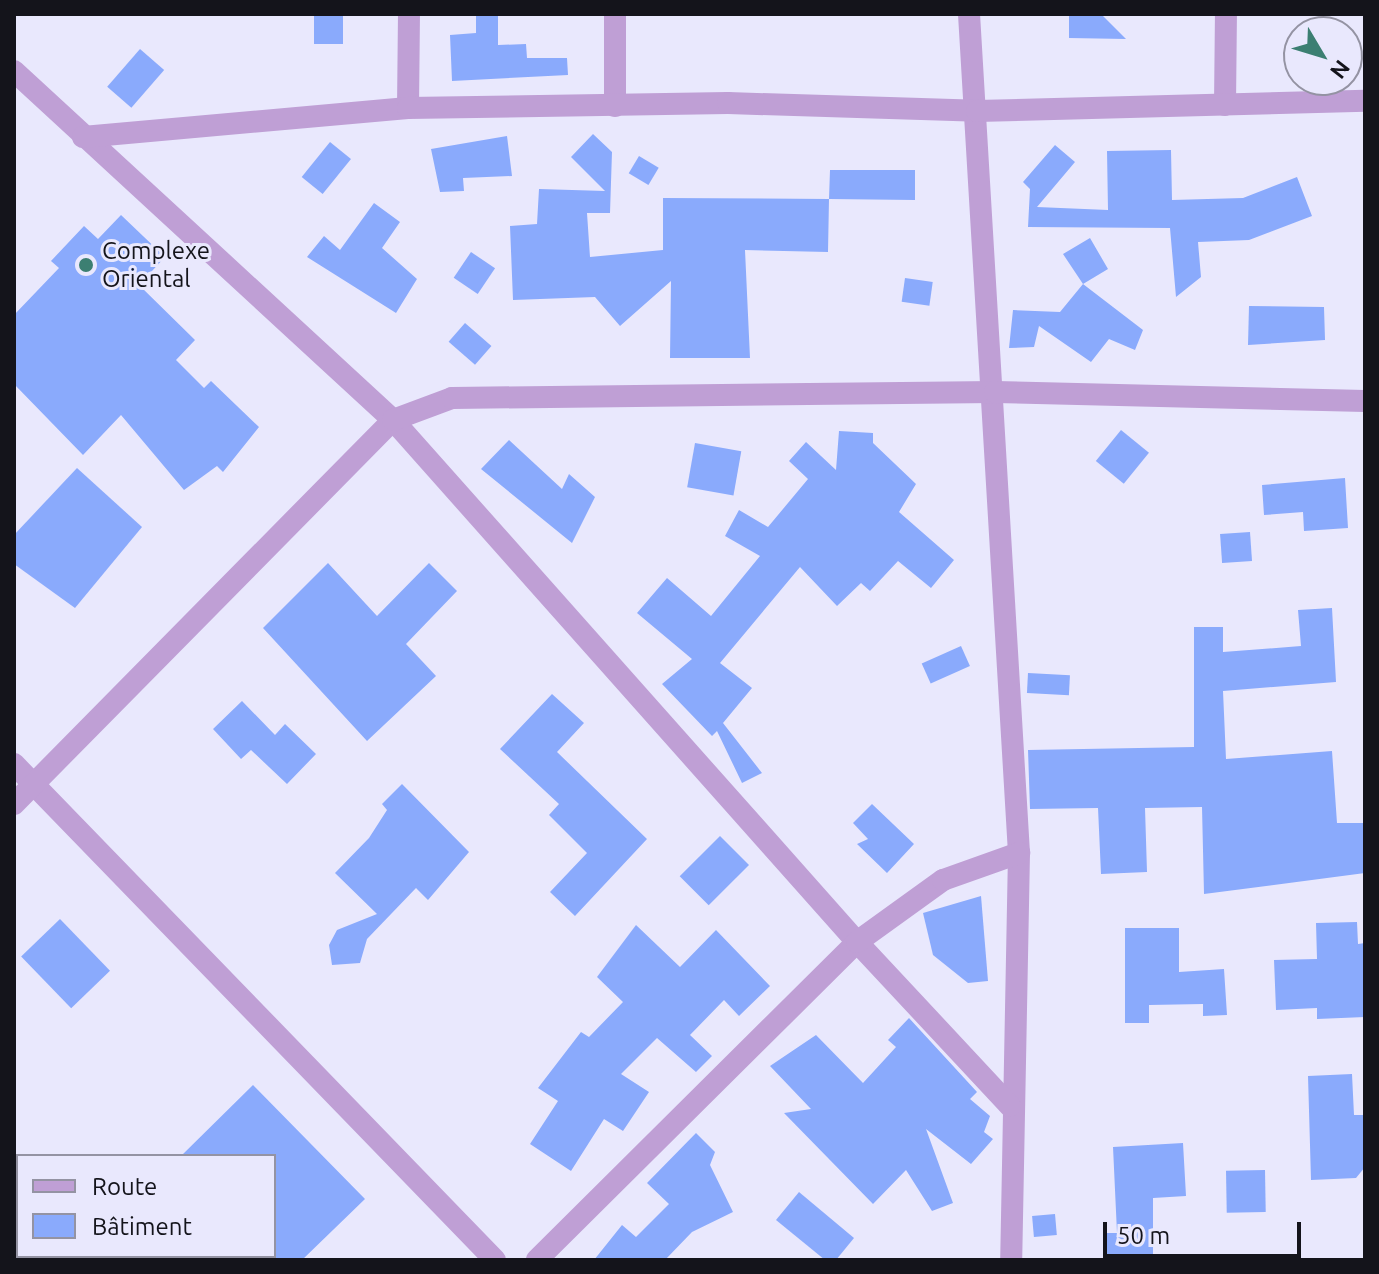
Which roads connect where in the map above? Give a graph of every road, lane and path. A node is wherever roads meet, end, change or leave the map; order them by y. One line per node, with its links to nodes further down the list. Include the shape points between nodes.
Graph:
1 (409, 14): 9 (street)
2 (615, 14): 8 (street)
3 (969, 14): 10 (street)
4 (1226, 14): 7 (street)
5 (14, 71): 11 (street)
6 (1365, 101): 7 (street)
7 (1225, 105): 10 (street)
8 (615, 106): 9 (street); 10 (street)
9 (408, 108): 11 (street)
10 (977, 111): 12 (street)
11 (83, 137): 14 (street)
12 (995, 392): 13 (street); 14 (street, via 490,396 452,398); 18 (street)
13 (1365, 401)
14 (393, 420): 16 (street); 19 (street)
15 (14, 764): 16 (street)
16 (34, 784): 17 (street); 21 (street)
17 (14, 804)
18 (1019, 853): 19 (street, via 943,880); 20 (street, via 1022,952)
19 (857, 942): 20 (street); 22 (street)
20 (1010, 1106): 23 (street)
21 (495, 1260)
22 (537, 1260)
23 (1011, 1260)

